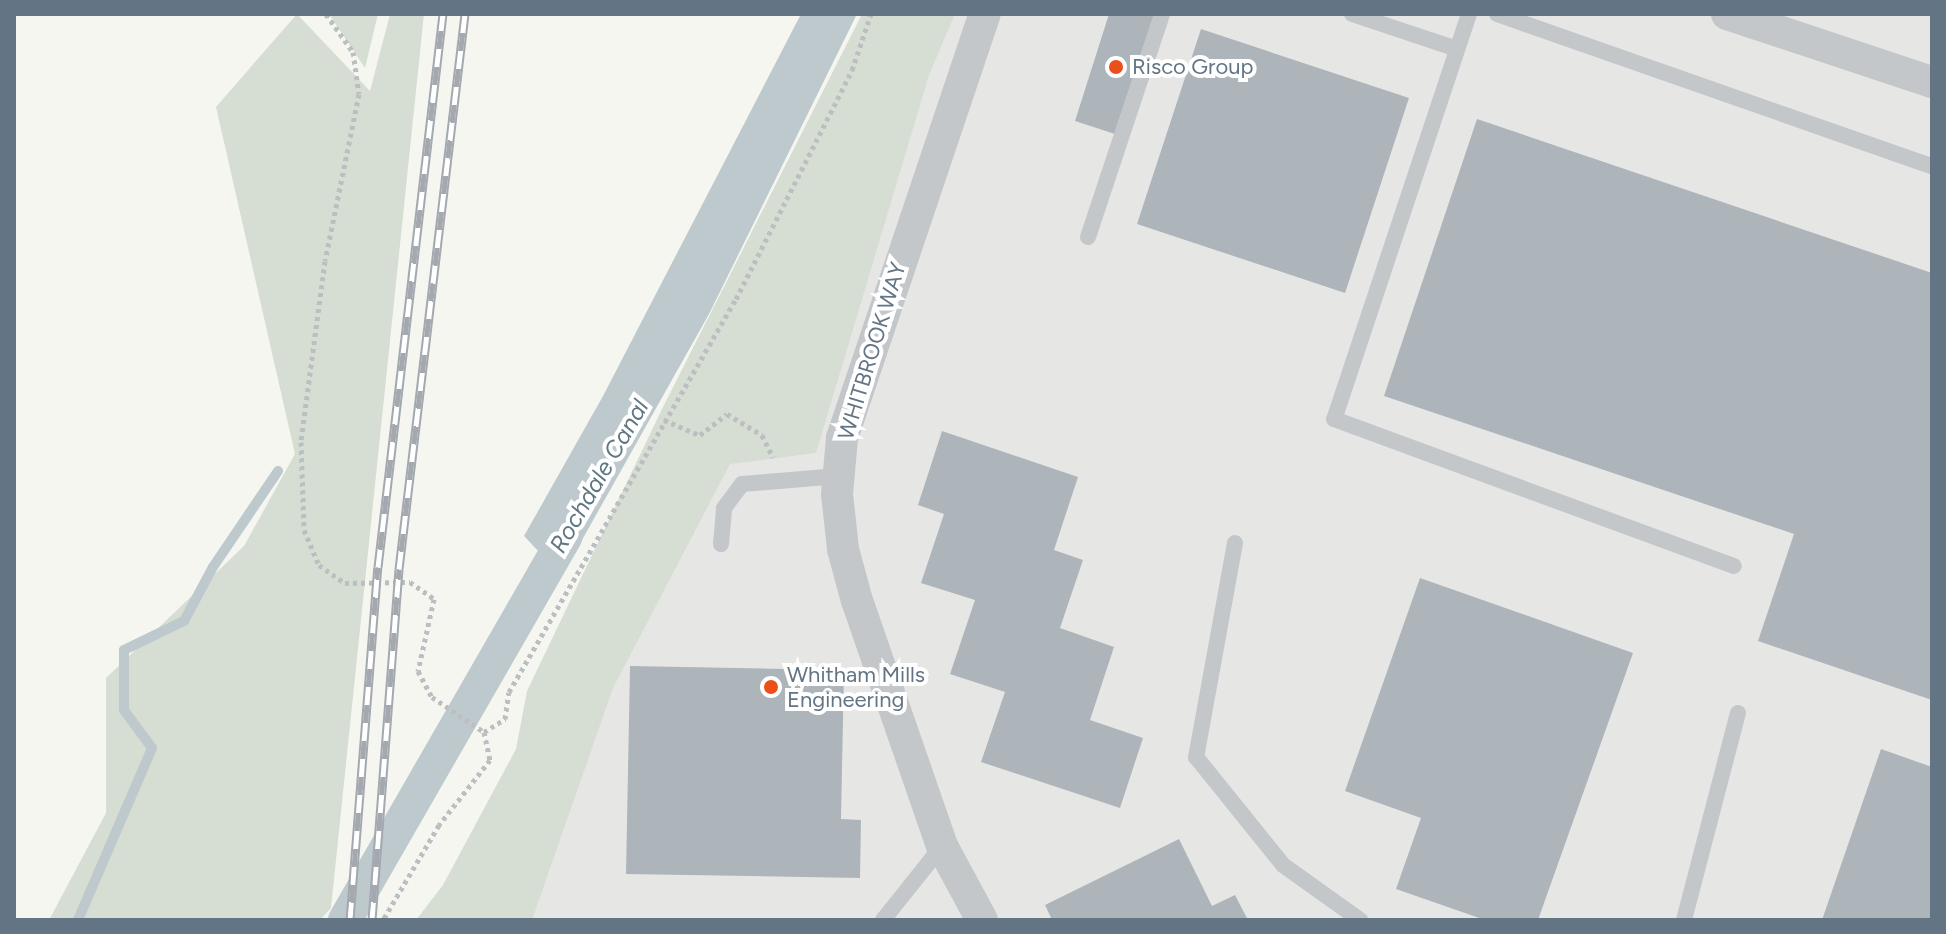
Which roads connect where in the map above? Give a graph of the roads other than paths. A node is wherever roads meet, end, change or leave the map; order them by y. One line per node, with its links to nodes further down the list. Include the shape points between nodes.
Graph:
1 (985, 14): 11 (street, WHITBROOK WAY, via 842,438)
2 (1162, 14): 10 (lane)
3 (1352, 14): 7 (lane)
4 (1469, 14): 7 (lane)
5 (1497, 14): 9 (lane)
6 (1727, 14): 8 (street)
7 (1454, 48): 14 (lane, via 1334,419)
8 (1932, 82)
9 (1932, 166)
10 (1088, 237)
11 (839, 476): 13 (lane, via 742,484 724,508); 16 (street, WHITBROOK WAY, via 843,549 857,601)
12 (1235, 543): 19 (lane, via 1196,757 1283,865)
13 (721, 544)
14 (1734, 566)
15 (1738, 713): 20 (lane)
16 (950, 859): 17 (lane); 18 (street, WHITBROOK WAY)
17 (883, 920)
18 (982, 920)
19 (1360, 920)
20 (1684, 920)

